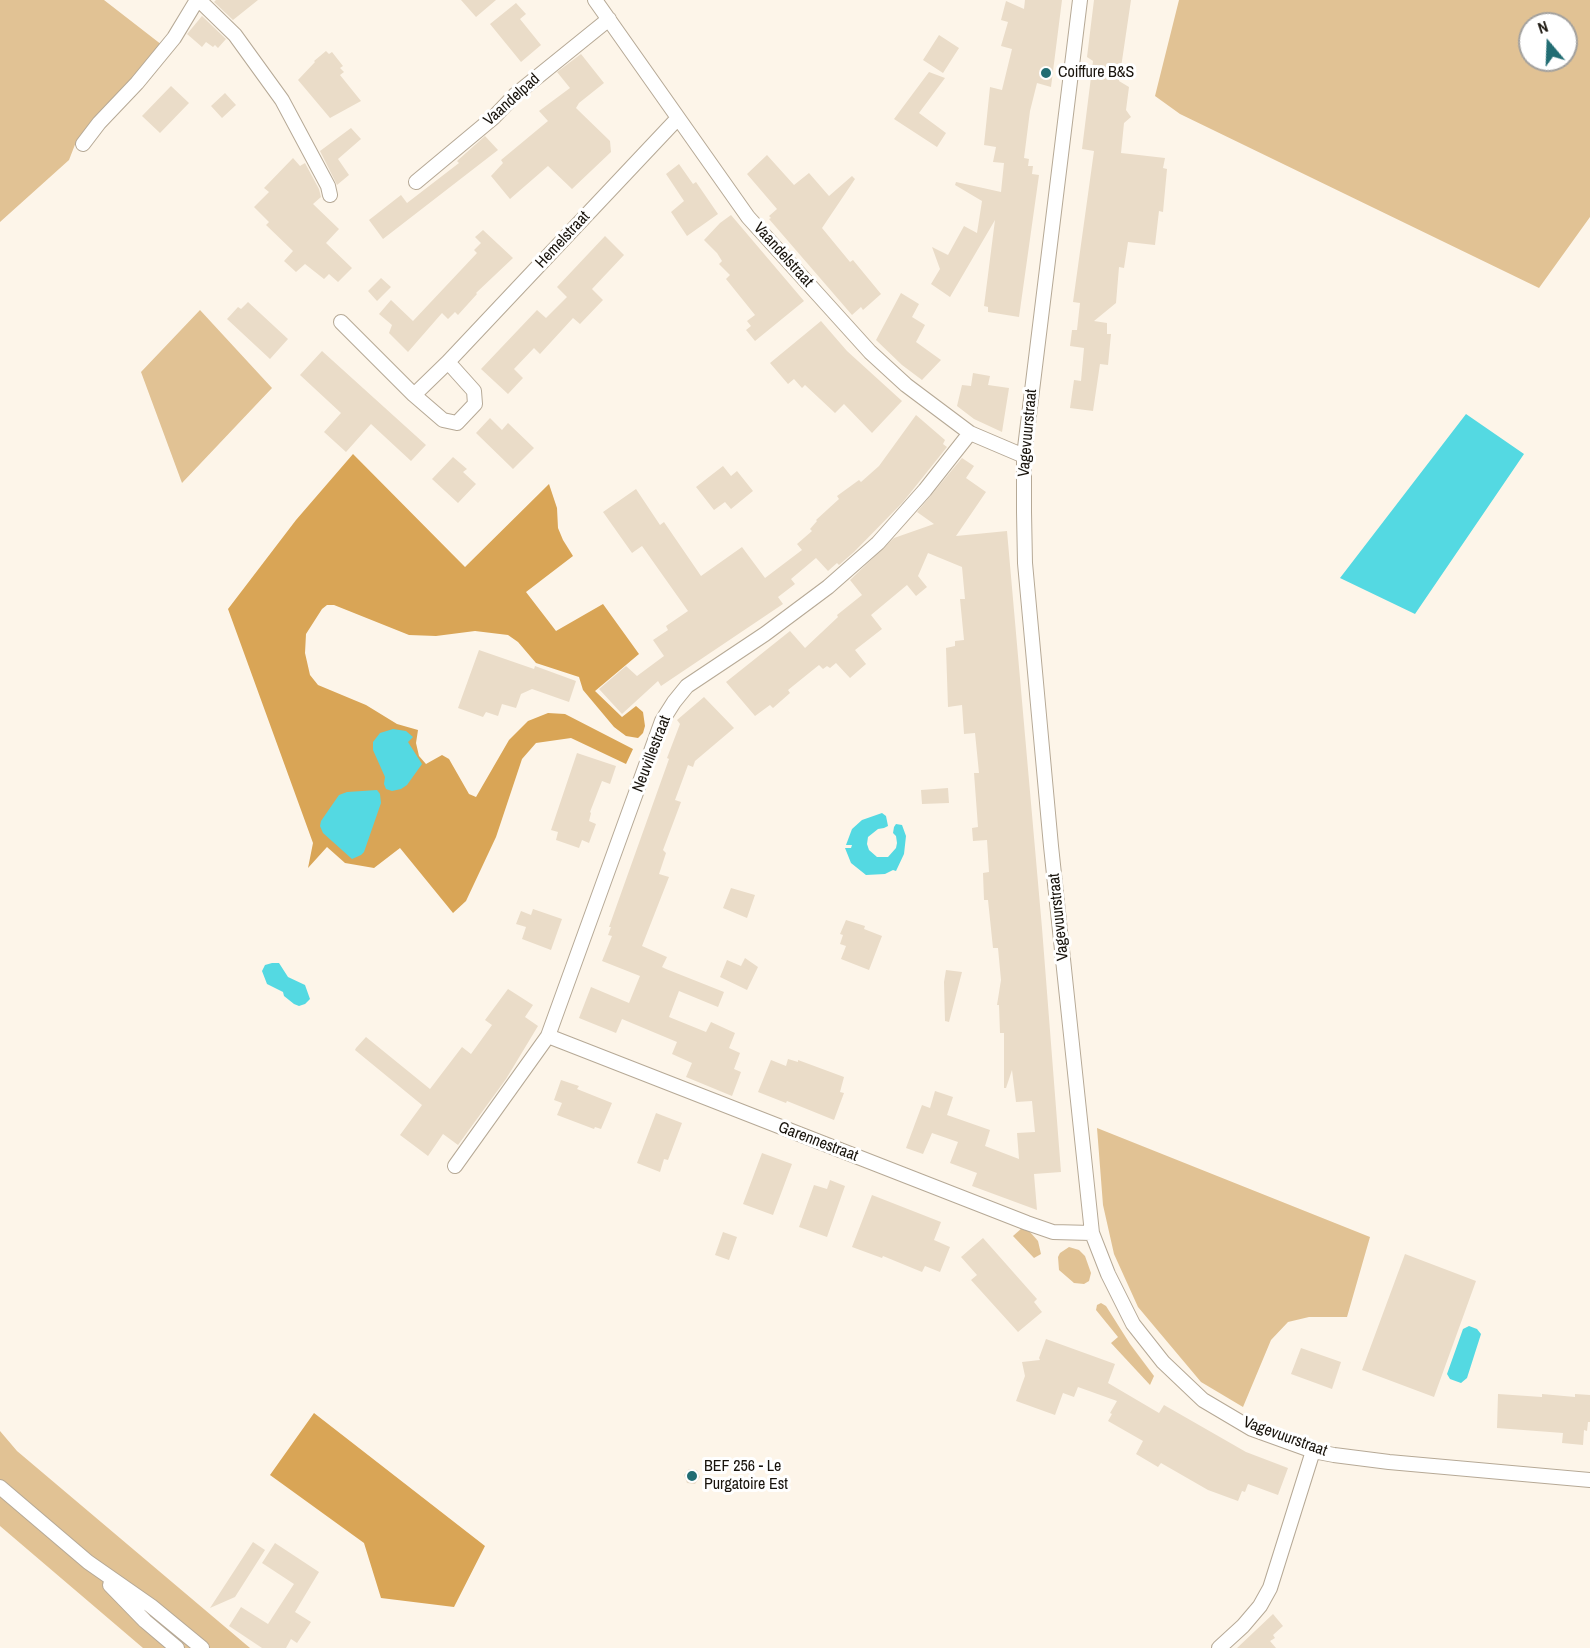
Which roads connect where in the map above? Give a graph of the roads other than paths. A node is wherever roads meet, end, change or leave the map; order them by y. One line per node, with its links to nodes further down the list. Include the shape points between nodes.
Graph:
1 (198, 0): 6 (street, via 174,38); 8 (street, via 235,34 282,100)
2 (595, 0): 4 (street, Vaandelstraat)
3 (1080, 0): 13 (street, Vagevuurstraat)
4 (609, 20): 5 (street, Vaandelstraat); 7 (street, Vaandelpad)
5 (678, 118): 10 (street, Hemelstraat); 12 (street, Vaandelstraat, via 748,217 870,352 906,386)
6 (83, 144)
7 (416, 182)
8 (330, 195)
9 (340, 322): 11 (street)
10 (448, 362): 11 (street, Hemelstraat); 11 (street, via 474,391 475,404 457,423 442,420)
11 (414, 395)
12 (970, 433): 13 (street, Vaandelstraat); 14 (street, Neuvillestraat, via 878,543 828,587 687,686 674,702 662,721)
13 (1024, 456): 16 (street, Vagevuurstraat, via 1025,563)
14 (548, 1036): 15 (street, Neuvillestraat); 16 (street, Garennestraat, via 1027,1223 1053,1232)
15 (455, 1166)
16 (1092, 1233): 17 (street, Vagevuurstraat, via 1134,1324 1163,1362 1203,1400 1252,1429)
17 (1313, 1451): 18 (street, Vagevuurstraat, via 1389,1462); 23 (street, via 1270,1588 1252,1616)
18 (1590, 1480)
19 (0, 1487): 20 (street)
20 (88, 1562): 21 (street); 22 (street)
21 (177, 1648)
22 (202, 1648)
23 (1219, 1648)

